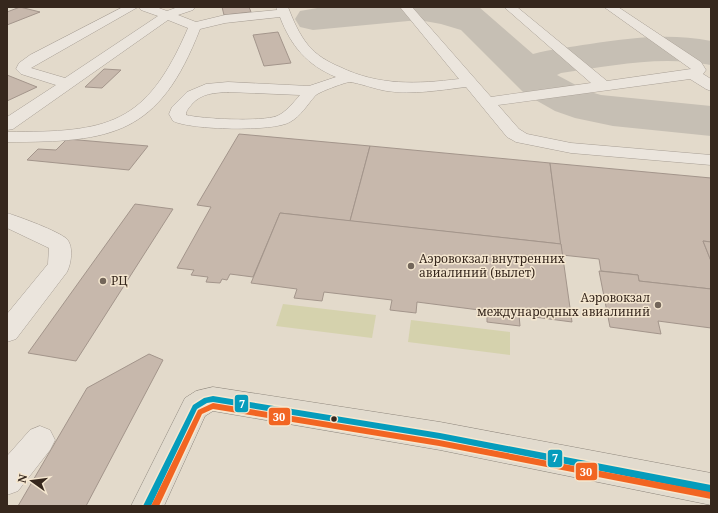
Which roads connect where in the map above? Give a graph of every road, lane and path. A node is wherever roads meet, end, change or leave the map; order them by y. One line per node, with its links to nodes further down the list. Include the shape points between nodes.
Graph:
1 (132, 7): 13 (lane, via 24,66 26,71)
2 (145, 7): 8 (lane)
3 (189, 7): 8 (lane)
4 (406, 7): 12 (lane)
5 (510, 7): 14 (lane)
6 (610, 7): 10 (lane, via 696,64 699,70)
7 (283, 10): 9 (lane, via 225,18); 11 (lane, via 302,46 311,57)
8 (166, 16): 9 (lane); 13 (lane)
9 (195, 26): 19 (lane, via 188,45 163,88 131,118 92,132)
10 (693, 74): 14 (lane); 15 (lane)
11 (349, 77): 12 (lane, via 394,89); 16 (lane)
12 (470, 82): 17 (lane)
13 (69, 84): 18 (lane)
14 (603, 86): 17 (lane)
15 (711, 86)
16 (312, 91): 16 (lane, via 300,106 284,119 274,122 255,124 193,121 183,120 177,114 192,95 206,89 228,87)
17 (488, 102): 20 (lane, via 513,133 522,138 571,148)
18 (7, 125)
19 (7, 137)
20 (711, 160)
21 (7, 220): 22 (lane, via 59,244 60,255 59,266)
22 (7, 332)
23 (40, 440): 24 (lane)
24 (7, 480)
25 (711, 489): 26 (main road, via 448,437 214,399 206,400 195,407 189,416)
26 (147, 506)

